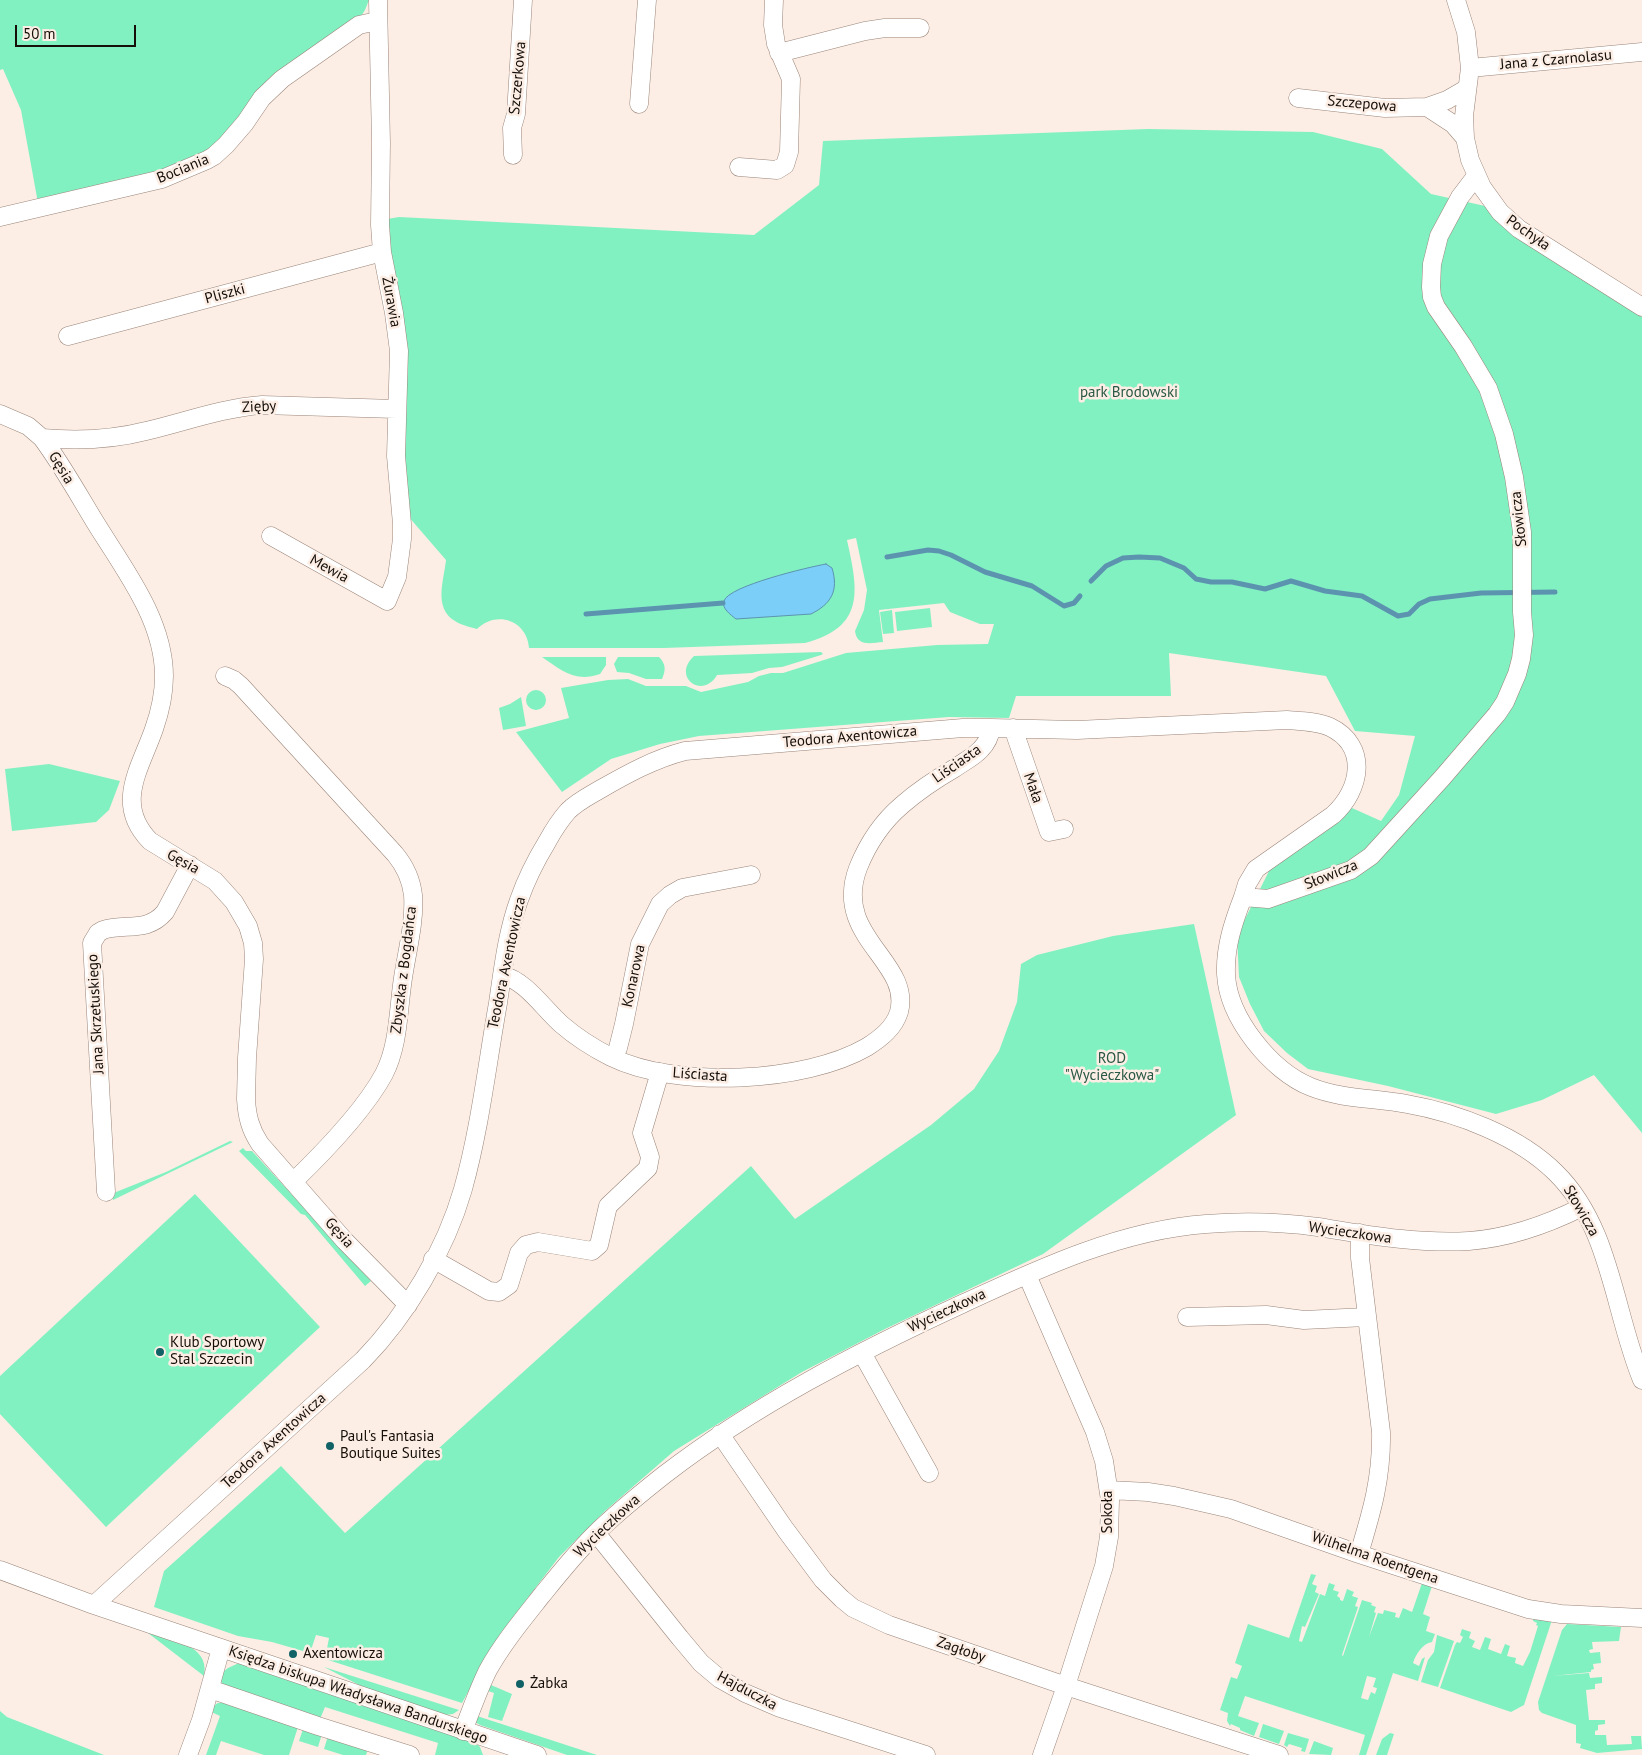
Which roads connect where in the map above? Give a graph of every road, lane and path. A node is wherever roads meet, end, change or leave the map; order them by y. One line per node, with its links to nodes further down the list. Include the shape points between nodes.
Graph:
1 (378, 0): 6 (street, Żurawia)
2 (523, 0): 16 (street, Szczerkowa, via 516,114 512,128)
3 (646, 0): 13 (street)
4 (774, 0): 9 (street, via 773,25)
5 (1456, 0): 10 (street, via 1466,32)
6 (377, 21): 19 (street, Bociania, via 359,25 282,79 262,98 226,145 207,160 154,181); 20 (street, Żurawia)
7 (920, 28): 9 (street, via 865,31)
8 (1642, 52): 10 (street, Jana z Czarnolasu)
9 (779, 53): 17 (street, via 791,79 790,146 786,162 777,170)
10 (1470, 68): 11 (street)
11 (1466, 89): 14 (street, Szczepowa); 15 (street, Pochyła)
12 (1298, 98): 14 (street, Szczepowa, via 1385,108)
13 (639, 104)
14 (1427, 107): 15 (street, via 1452,124)
15 (1465, 138): 18 (street, Pochyła)
16 (513, 155)
17 (739, 166)
18 (1476, 176): 21 (street, Pochyła, via 1491,201 1509,221); 34 (street, Słowicza, via 1460,197 1439,236 1432,264 1431,288 1436,307 1476,367 1504,434 1514,477 1523,549 1524,635 1521,659 1505,702 1497,714 1371,856 1351,870 1268,899)
19 (0, 217)
20 (382, 252): 22 (street, Pliszki); 23 (street, Żurawia, via 398,351)
21 (1642, 307)
22 (68, 336)
23 (396, 410): 25 (street, Zięby, via 245,406 125,436 84,440); 27 (street, Żurawia, via 402,539 397,577)
24 (0, 414): 25 (street, Gęsia, via 28,426)
25 (42, 438): 32 (street, Gęsia, via 125,571 156,630 163,656 162,699 133,784 132,810 134,821 150,841)
26 (271, 536): 27 (street, Mewia)
27 (387, 602)
28 (225, 676): 38 (street, Zbyszka z Bogdańca, via 241,686 395,854 409,875 413,896 395,1040 388,1066 362,1107)
29 (991, 728): 30 (street, Liściasta); 35 (street, Teodora Axentowicza, via 698,749 642,767 575,805 557,826 518,900); 37 (street, Liściasta, via 990,737 980,750 927,786 885,822 858,867 852,892 857,918 900,991 895,1022 883,1036 832,1063 788,1073 739,1077)
30 (1013, 728): 31 (street, Mała, via 1048,832); 34 (street, Liściasta, via 1077,730 1287,720 1324,725 1338,732 1350,744 1357,758 1355,780 1349,795 1333,815 1256,869)
31 (1064, 828)
32 (190, 865): 38 (street, Gęsia, via 228,894 244,917 251,935 254,959 247,1058 248,1118 260,1144); 39 (street, Jana Skrzetuskiego, via 161,917 144,926 102,930 92,944)
33 (751, 875): 36 (street, Konarowa, via 682,888 660,904 640,944 623,1031)
34 (1243, 898): 40 (street, Słowicza, via 1229,936 1227,984 1242,1022 1271,1060 1299,1082 1324,1092 1408,1104 1497,1133 1552,1169)
35 (502, 975): 36 (street, Liściasta, via 516,980 586,1044); 42 (street, Teodora Axentowicza, via 465,1179)
36 (614, 1058): 37 (street, Liściasta)
37 (660, 1072): 42 (street, Liściasta, via 642,1133 650,1156 648,1168 608,1206 596,1249 545,1243 526,1245 519,1253 509,1285 500,1292 494,1292)
38 (293, 1182): 44 (street, Gęsia)
39 (106, 1192)
40 (1582, 1207): 41 (street, Wycieczkowa, via 1539,1226 1490,1239 1419,1241); 48 (street, Słowicza, via 1600,1247)
41 (1360, 1233): 43 (street, Wycieczkowa, via 1256,1222 1184,1226 1102,1247); 46 (street)
42 (434, 1259): 44 (street, Teodora Axentowicza)
43 (1028, 1275): 47 (street, Wycieczkowa); 51 (street, Sokoła, via 1095,1432)
44 (408, 1305): 55 (street, Teodora Axentowicza, via 363,1360)
45 (1187, 1317): 46 (street, via 1266,1315 1304,1320)
46 (1366, 1317): 53 (street, via 1382,1449 1378,1487)
47 (862, 1353): 49 (street, Wycieczkowa, via 792,1390); 50 (street)
48 (1642, 1380)
49 (720, 1434): 52 (street, Wycieczkowa); 58 (street, Zagłoby, via 823,1580 848,1604 889,1625)
50 (929, 1473)
51 (1109, 1490): 53 (street, Wilhelma Roentgena, via 1174,1496 1231,1509); 58 (street, Sokoła, via 1110,1523 1105,1559)
52 (596, 1533): 60 (street, Wycieczkowa, via 510,1636 485,1678); 65 (street, Hajduczka, via 701,1663 720,1679 745,1694 780,1708)
53 (1359, 1554): 56 (street, Wilhelma Roentgena, via 1528,1609 1570,1615)
54 (0, 1570): 55 (street, Księdza biskupa Władysława Bandurskiego)
55 (94, 1605): 57 (street, Księdza biskupa Władysława Bandurskiego)
56 (1642, 1618)
57 (222, 1648): 59 (street, Księdza biskupa Władysława Bandurskiego); 60 (street, Księdza biskupa Władysława Bandurskiego)
58 (1066, 1686): 66 (street, Sokoła); 67 (street, Zagłoby)
59 (210, 1689): 62 (street, Księdza biskupa Władysława Bandurskiego); 63 (street)
60 (463, 1731): 61 (street, Księdza biskupa Władysława Bandurskiego)
61 (492, 1748): 64 (street, Księdza biskupa Władysława Bandurskiego)
62 (188, 1755)
63 (410, 1755)
64 (537, 1755)
65 (926, 1755)
66 (1042, 1755)
67 (1279, 1755)

